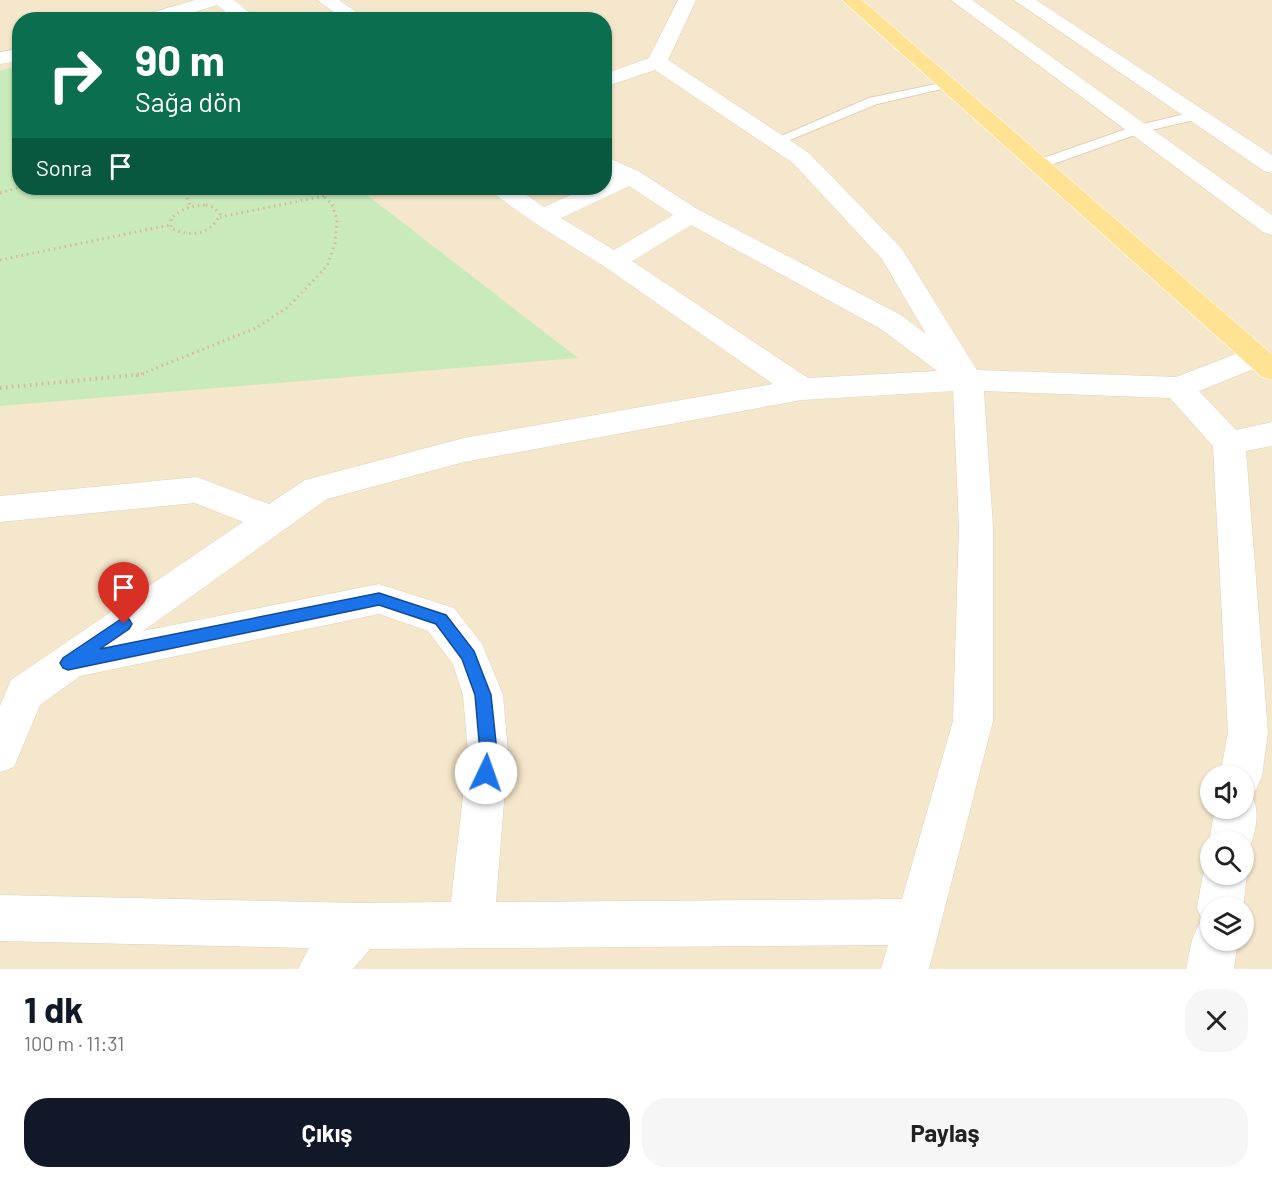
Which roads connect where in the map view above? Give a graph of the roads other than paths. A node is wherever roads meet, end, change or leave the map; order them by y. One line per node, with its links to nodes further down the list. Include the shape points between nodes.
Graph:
1 (215, 0): 8 (street)
2 (222, 0): 9 (street)
3 (326, 0): 10 (street)
4 (687, 0): 11 (street)
5 (851, 0): 13 (main road)
6 (960, 0): 15 (street)
7 (1023, 0): 14 (street)
8 (174, 12)
9 (238, 12)
10 (346, 12)
11 (657, 62): 12 (street); 16 (street)
12 (612, 78)
13 (946, 85): 16 (lane, via 873,101); 17 (main road)
14 (1198, 115): 15 (lane); 18 (street)
15 (1139, 129): 17 (lane); 26 (street)
16 (776, 141): 29 (street, via 801,158 893,255)
17 (1037, 165): 28 (main road)
18 (1272, 166)
19 (612, 167): 20 (street)
20 (630, 176): 21 (street); 24 (street)
21 (612, 184)
22 (512, 195): 25 (street)
23 (589, 195): 25 (street)
24 (690, 215): 27 (street); 29 (street, via 891,322)
25 (542, 217): 27 (street)
26 (1272, 227)
27 (614, 261): 31 (street)
28 (1264, 364): 30 (street)
29 (968, 380): 30 (street); 31 (street); 40 (street, via 976,528 973,721)
30 (1178, 388): 33 (street)
31 (802, 389): 35 (street, via 464,450 317,489)
32 (1272, 434): 33 (street)
33 (1229, 443): 38 (street, via 1248,732)
34 (0, 509): 35 (street, via 197,490)
35 (273, 520): 36 (street)
36 (68, 663): 37 (street, via 25,693); 41 (street, via 379,599 441,619 469,656 483,695 488,752)
37 (0, 753)
38 (1243, 765)
39 (0, 918): 42 (street)
40 (918, 922): 41 (street); 45 (street)
41 (471, 925): 42 (street)
42 (359, 926): 44 (street)
43 (1213, 951): 46 (street)
44 (322, 969)
45 (905, 969)
46 (1210, 969)

